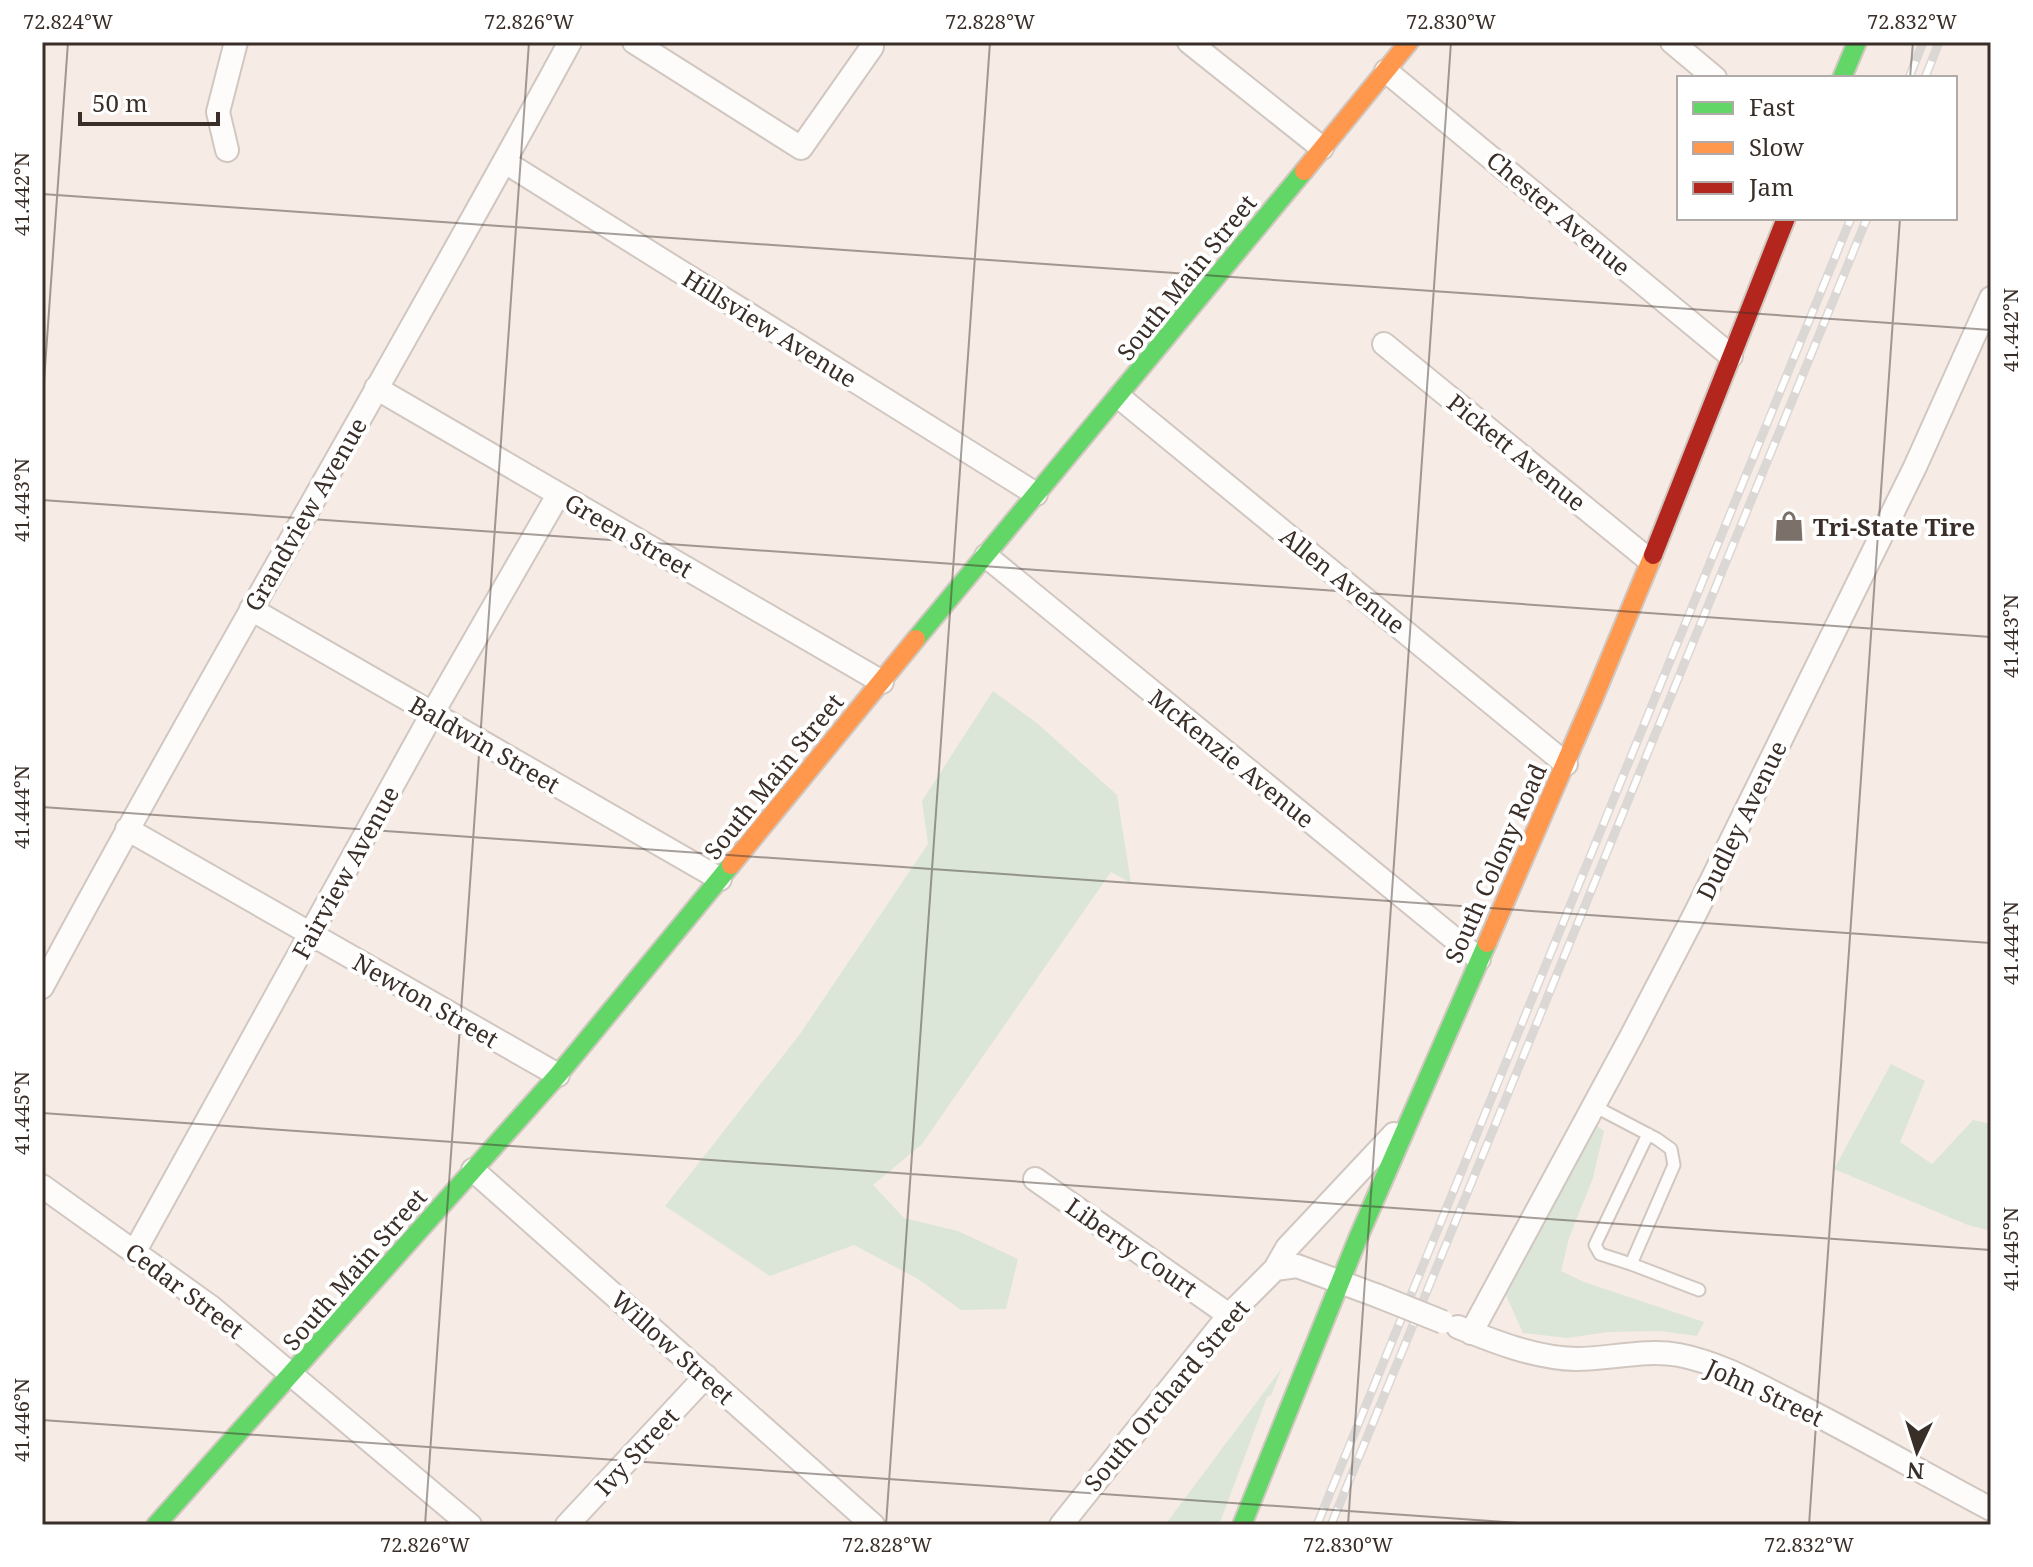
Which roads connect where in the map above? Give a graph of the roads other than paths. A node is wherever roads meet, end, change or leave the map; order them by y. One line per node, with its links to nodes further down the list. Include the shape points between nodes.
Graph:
1 (236, 42): 13 (street, via 218,112)
2 (570, 42): 14 (street, Grandview Avenue)
3 (634, 42): 8 (street, via 801,148)
4 (1189, 42): 12 (street)
5 (1409, 42): 9 (street, South Main Street)
6 (1672, 42): 10 (street)
7 (1857, 42): 11 (street)
8 (872, 47)
9 (1386, 71): 12 (street, South Main Street); 18 (street, Chester Avenue)
10 (1713, 76)
11 (1843, 76)
12 (1322, 148): 20 (street, South Main Street)
13 (227, 150)
14 (505, 162): 19 (street, Grandview Avenue); 21 (street, Hillsview Avenue)
15 (1785, 220): 18 (street, South Colony Road)
16 (1991, 298): 35 (street, Dudley Avenue, via 1915,467 1696,912)
17 (1384, 344): 24 (street, Pickett Avenue)
18 (1731, 356): 24 (street, South Colony Road)
19 (376, 388): 22 (street, Green Street); 25 (street, Grandview Avenue)
20 (1119, 397): 21 (street, South Main Street); 28 (street, Allen Avenue)
21 (1036, 494): 23 (street, South Main Street)
22 (558, 495): 26 (street, Green Street); 27 (street, Fairview Avenue)
23 (986, 556): 26 (street, South Main Street); 32 (street, McKenzie Avenue)
24 (1649, 560): 28 (street, South Colony Road)
25 (251, 609): 27 (street, Baldwin Street); 29 (street, Grandview Avenue)
26 (882, 682): 30 (street, South Main Street)
27 (432, 714): 30 (street, Baldwin Street); 31 (street, Fairview Avenue)
28 (1566, 764): 32 (street, South Colony Road)
29 (127, 829): 31 (street, Newton Street); 33 (street, Grandview Avenue)
30 (720, 879): 34 (street, South Main Street)
31 (311, 935): 34 (street, Newton Street); 41 (street, Fairview Avenue)
32 (1479, 959): 36 (street, South Colony Road)
33 (42, 987)
34 (558, 1075): 38 (street, South Main Street)
35 (1594, 1106): 37 (lane); 47 (street, Dudley Avenue)
36 (1407, 1120): 43 (street, South Orchard Street, via 1287,1248); 44 (street, South Colony Road)
37 (1648, 1134): 42 (lane, via 1671,1149 1674,1165); 42 (lane, via 1595,1245 1600,1254)
38 (473, 1170): 48 (street, South Main Street); 49 (street, Willow Street)
39 (1035, 1179): 46 (street, Liberty Court)
40 (42, 1186): 41 (street, Cedar Street)
41 (135, 1251): 48 (street, Cedar Street)
42 (1631, 1264): 45 (lane)
43 (1275, 1269): 44 (street, via 1297,1266); 46 (street, South Orchard Street)
44 (1339, 1280): 47 (street, John Street, bridge); 56 (street, South Colony Road)
45 (1699, 1290)
46 (1229, 1315): 55 (street, South Orchard Street)
47 (1471, 1333): 50 (street, John Street, via 1545,1356 1677,1355 1708,1363 1818,1415)
48 (293, 1374): 51 (street, South Main Street); 52 (street, Cedar Street)
49 (706, 1376): 53 (street, Ivy Street); 54 (street, Willow Street)
50 (1991, 1510): 57 (street)
51 (156, 1525)
52 (470, 1525)
53 (567, 1525)
54 (873, 1525)
55 (1061, 1525)
56 (1242, 1525)
57 (1983, 1525)

